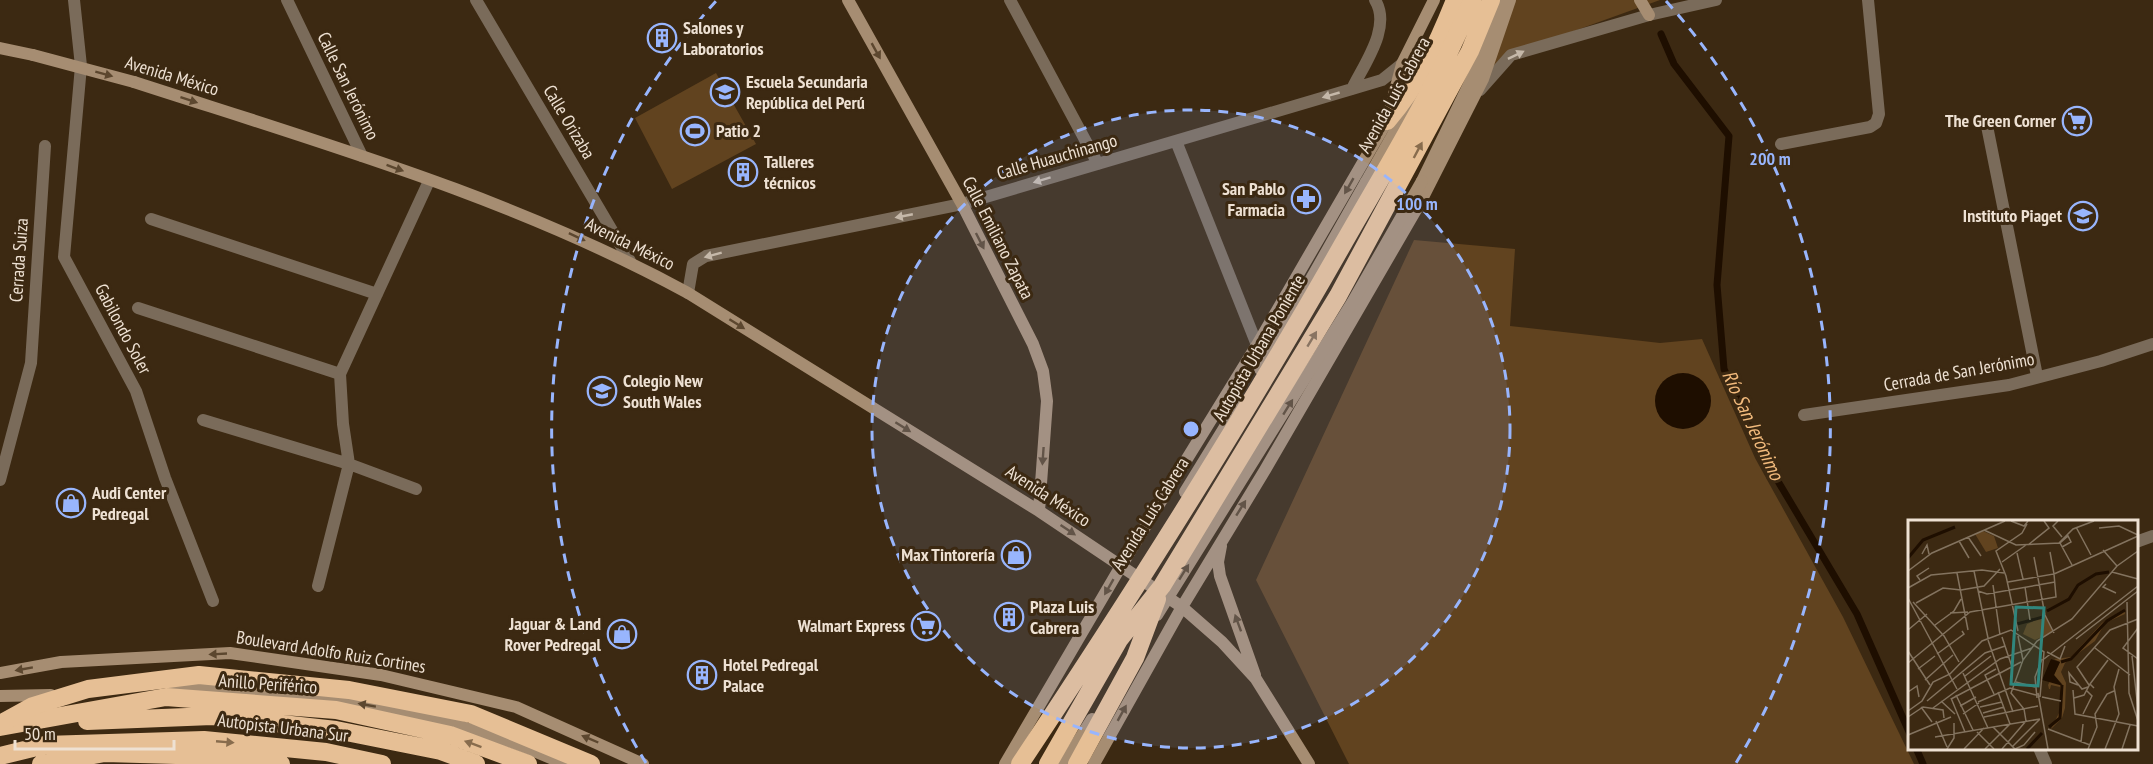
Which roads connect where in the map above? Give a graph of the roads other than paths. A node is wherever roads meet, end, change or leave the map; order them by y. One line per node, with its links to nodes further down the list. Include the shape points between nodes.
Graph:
1 (74, 0): 55 (street, Gabilondo Soler, via 81,66 64,257 135,391)
2 (287, 0): 28 (street, Calle San Jerónimo)
3 (476, 0): 33 (street, Calle Orizaba)
4 (848, 0): 31 (main road, Calle Emiliano Zapata, one-way to 31)
5 (1010, 0): 29 (street)
6 (1375, 0): 21 (street, via 1382,24)
7 (1434, 0): 20 (main road, Avenida Luis Cabrera)
8 (1455, 0): 23 (highway, via 1430,61)
9 (1462, 0): 23 (main road, Avenida Luis Cabrera, via 1449,35)
10 (1472, 0): 73 (highway, Autopista Urbana Poniente, bridge, via 1401,142 1274,367 1117,619)
11 (1491, 0): 54 (highway, one-way to 11, bridge, via 1338,296 1470,51)
12 (1503, 0): 76 (main road, one-way to 12, bridge, via 1353,303 1422,181 1473,76)
13 (1510, 0): 22 (main road)
14 (1640, 0): 18 (main road)
15 (1716, 0): 17 (street)
16 (1868, 0): 26 (street, via 1879,114 1876,123)
17 (1702, 2): 18 (street)
18 (1649, 15): 22 (street, one-way to 18, via 1511,55)
19 (0, 48): 28 (main road, Avenida México, one-way to 28, bridge, via 134,82)
20 (1402, 64): 21 (street, Calle Huauchinango, via 1382,80); 23 (main road, Avenida Luis Cabrera)
21 (1352, 89): 25 (street, Calle Huauchinango, one-way to 25)
22 (1475, 95): 45 (main road, via 1420,204)
23 (1395, 120): 38 (main road, Avenida Luis Cabrera, one-way to 38); 74 (main road, Avenida Luis Cabrera, bridge, via 1366,182 1258,373 1114,607)
24 (1988, 126): 40 (street)
25 (1176, 141): 29 (street, Calle Huauchinango); 38 (street)
26 (1781, 144)
27 (45, 146): 46 (street, Cerrada Suiza, via 31,363)
28 (362, 156): 30 (main road, Avenida México, one-way to 30)
29 (1098, 164): 31 (street, Calle Huauchinango, one-way to 31)
30 (429, 181): 33 (main road, Avenida México, one-way to 33, via 552,226); 35 (street)
31 (962, 204): 34 (street, Calle Huauchinango, one-way to 34, via 706,256 693,264); 48 (main road, Calle Emiliano Zapata, one-way to 48, via 1043,371 1047,401)
32 (151, 219): 35 (street)
33 (630, 261): 34 (main road, Avenida México)
34 (688, 293): 48 (main road, Avenida México, one-way to 48)
35 (377, 294): 39 (street)
36 (138, 308): 39 (street)
37 (2153, 344): 40 (street, Cerrada de San Jerónimo)
38 (1257, 345): 43 (main road, Avenida Luis Cabrera)
39 (340, 374): 44 (street)
40 (2037, 376): 41 (street, Cerrada de San Jerónimo, via 2009,385)
41 (1804, 415)
42 (203, 420): 44 (street)
43 (1210, 422): 45 (main road, via 1208,445 1212,462 1241,477); 52 (main road, Avenida Luis Cabrera)
44 (349, 464): 47 (street); 53 (street)
45 (1265, 470): 49 (main road, one-way to 45)
46 (0, 480)
47 (416, 489)
48 (1040, 512): 52 (main road, Avenida México, one-way to 52)
49 (1223, 536): 56 (main road); 58 (main road, one-way to 49, via 1220,576 1218,562)
50 (2153, 536): 51 (street)
51 (2138, 541)
52 (1121, 566): 56 (main road, Avenida México); 72 (main road, Avenida Luis Cabrera, one-way to 72)
53 (318, 586)
54 (1162, 586): 75 (highway, bridge, via 1119,640); 77 (highway, bridge, via 1136,658)
55 (213, 601)
56 (1182, 607): 58 (main road, Avenida México); 78 (main road, one-way to 56)
57 (0, 673): 71 (main road, Boulevard Adolfo Ruiz Cortines, one-way to 57, via 516,707 381,675 230,653 61,662)
58 (1256, 679): 79 (main road)
59 (0, 696): 69 (main road, one-way to 59, via 467,727 306,695 188,685 88,694)
60 (0, 726): 68 (highway, Anillo Periférico, one-way to 60, via 450,735 336,710 177,698); 70 (highway, bridge, via 33,706 88,689 199,675 349,690 471,714)
61 (0, 732): 67 (highway, Autopista Urbana Sur, via 65,722 212,716 336,730 441,751)
62 (2040, 749): 80 (street)
63 (0, 756): 66 (highway, Autopista Urbana Sur, one-way to 66, via 45,745 204,740 326,752)
64 (41, 764): 65 (highway, via 105,753 246,758)
65 (280, 764)
66 (382, 764)
67 (476, 764)
68 (528, 764)
69 (564, 764)
70 (591, 764)
71 (643, 764)
72 (1005, 764)
73 (1020, 764)
74 (1026, 764)
75 (1048, 764)
76 (1064, 764)
77 (1077, 764)
78 (1094, 764)
79 (1309, 764)
80 (2046, 764)

